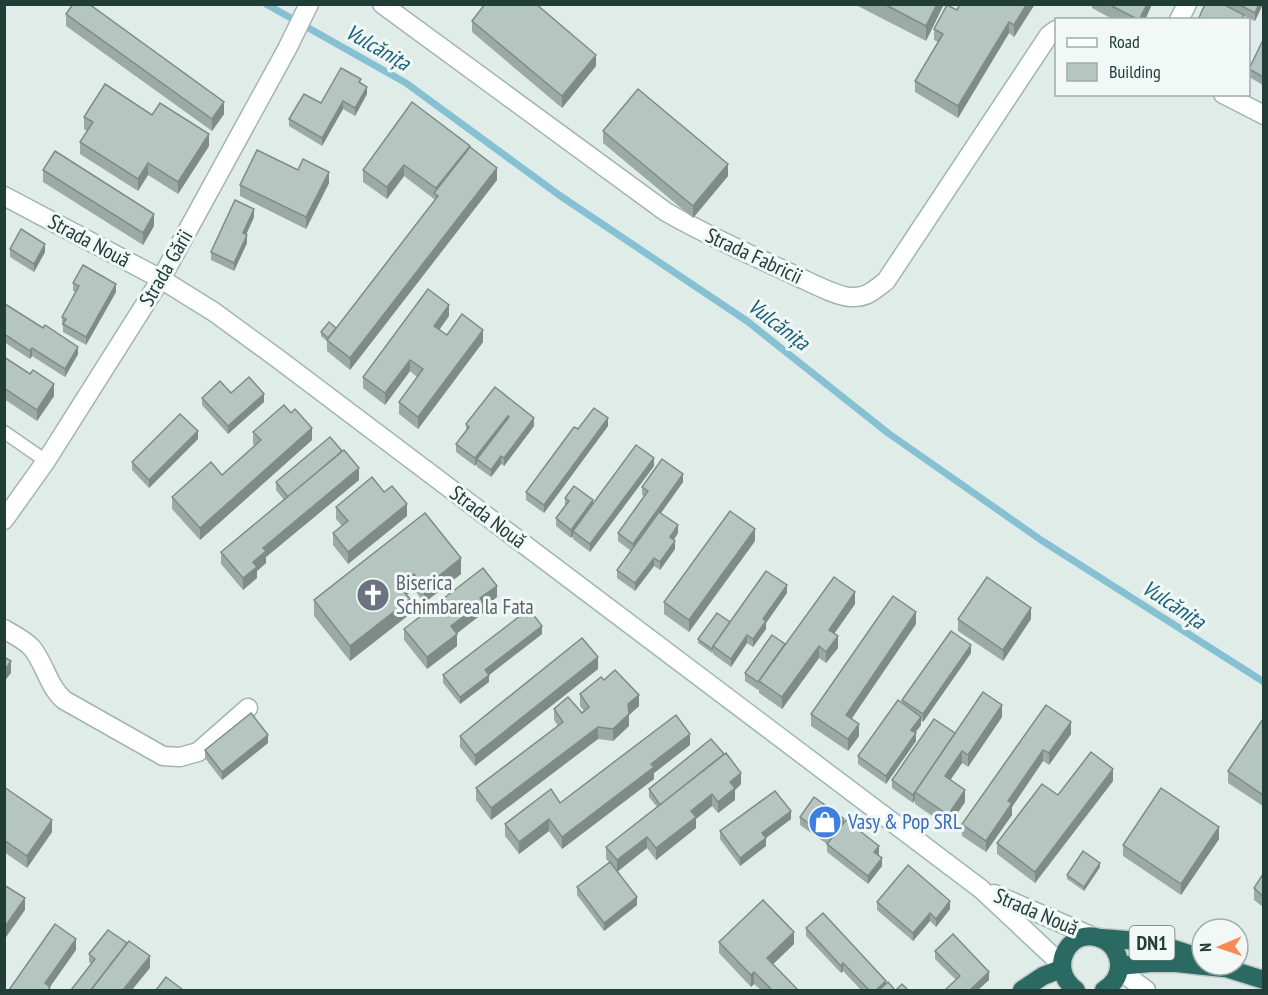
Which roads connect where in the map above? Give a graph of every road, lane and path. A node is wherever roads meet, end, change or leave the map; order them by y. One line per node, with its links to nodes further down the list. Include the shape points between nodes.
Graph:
1 (382, 4): 5 (street, Strada Fabricii, via 666,212 728,245 848,297 867,296 886,281)
2 (1187, 4): 4 (street)
3 (307, 10): 9 (street, Strada Gării)
4 (1180, 18)
5 (1055, 31)
6 (1228, 96): 7 (street)
7 (1263, 115)
8 (4, 196): 9 (street, Strada Nouă)
9 (161, 279): 11 (street, Strada Gării); 15 (street, Strada Nouă, via 277,358)
10 (4, 432): 11 (lane)
11 (46, 461): 12 (street, Strada Gării)
12 (4, 520)
13 (4, 629): 14 (street, via 31,647 48,680 64,700 163,756 198,752)
14 (248, 708)
15 (981, 889): 16 (street, Strada Nouă); 19 (street, Strada Nouă)
16 (1095, 937): 17 (highway, DN1, via 1154,943); 19 (highway, via 1074,941 1067,947); 20 (highway, DN1, via 1114,948)
17 (1190, 954)
18 (1190, 964): 20 (highway, DN1)
19 (1061, 966): 21 (highway); 22 (highway, via 1066,982)
20 (1119, 968): 23 (highway, DN1, via 1116,979); 24 (street)
21 (1022, 990)
22 (1076, 990)
23 (1104, 990)
24 (1146, 990)

